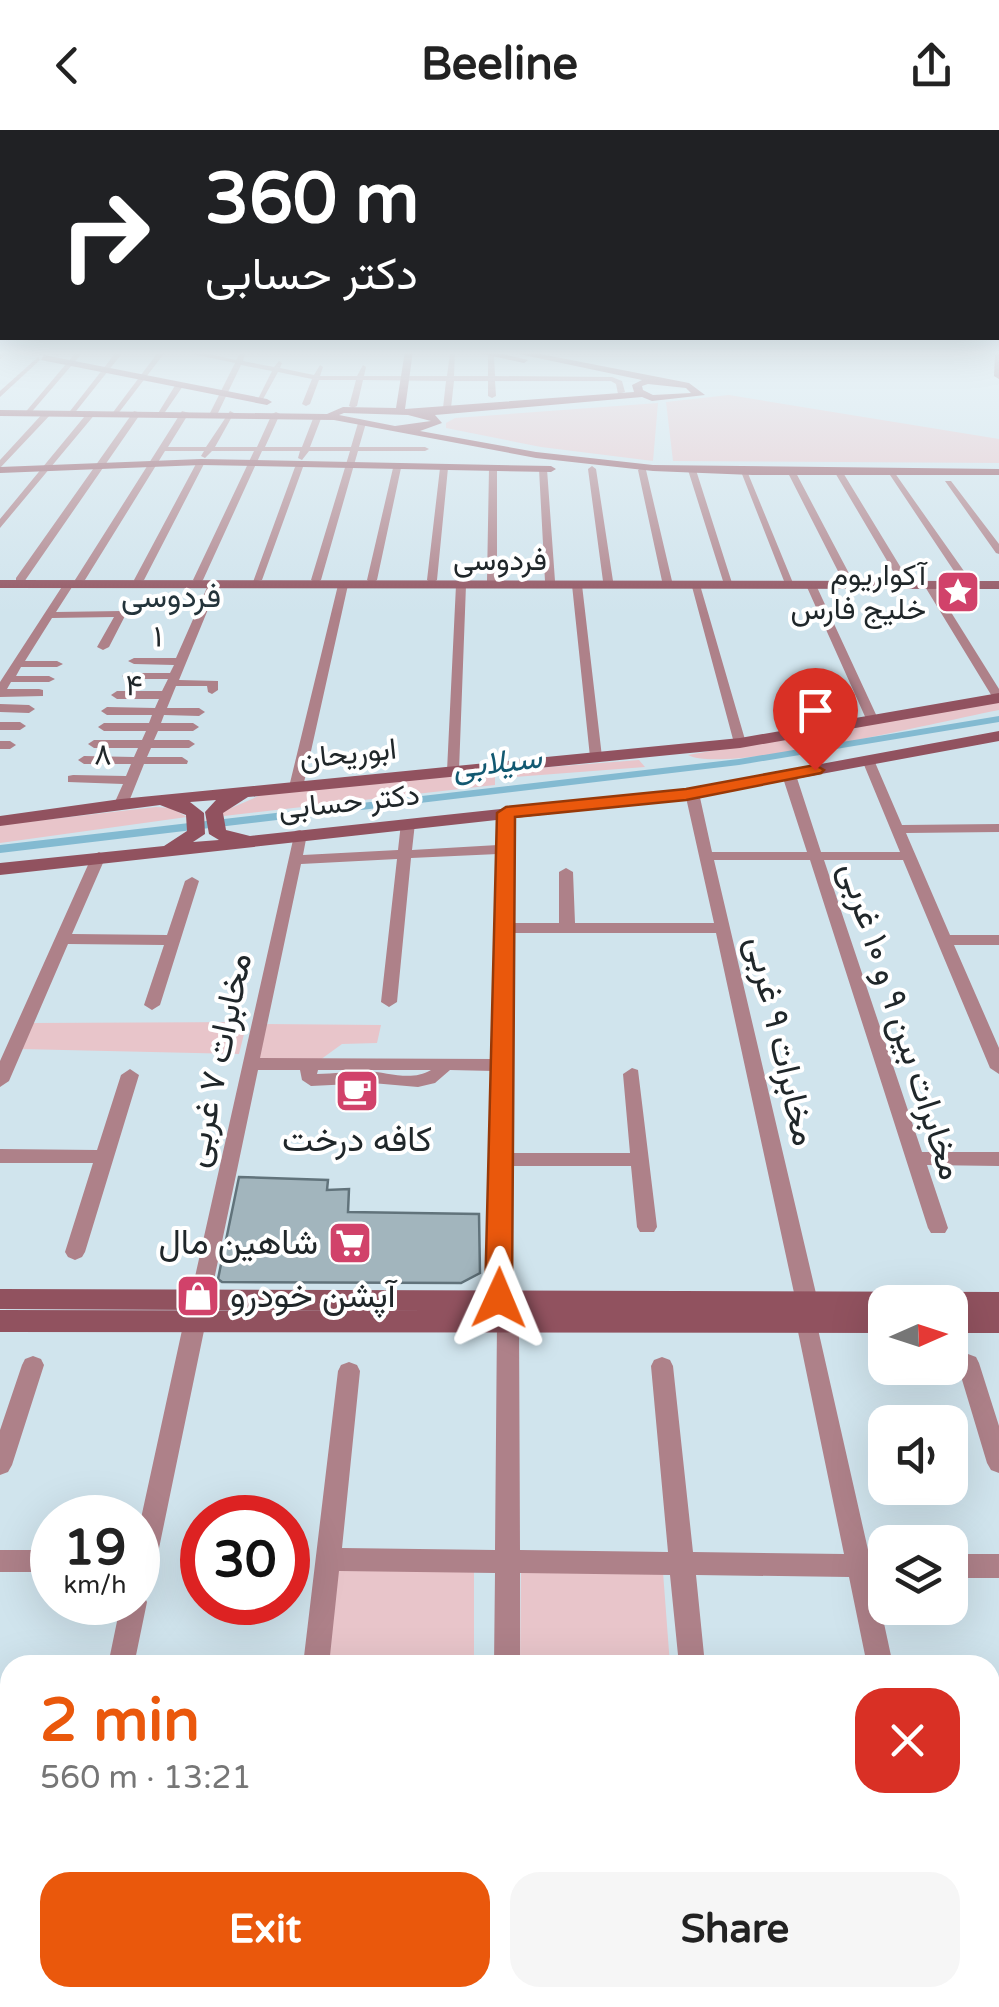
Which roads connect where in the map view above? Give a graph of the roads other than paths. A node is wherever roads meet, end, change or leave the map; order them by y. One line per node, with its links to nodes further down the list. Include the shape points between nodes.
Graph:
1 (26, 439): 26 (street)
2 (71, 439): 24 (street)
3 (117, 439): 20 (street)
4 (169, 439): 13 (street)
5 (217, 439): 18 (street)
6 (265, 439): 14 (street)
7 (313, 439): 15 (street)
8 (356, 439): 16 (street)
9 (474, 439): 17 (main road)
10 (486, 439): 32 (main road, via 558,454)
11 (403, 445): 12 (street); 16 (street); 23 (street)
12 (425, 448)
13 (163, 449): 18 (street); 19 (street)
14 (260, 449): 15 (street); 18 (street); 21 (street)
15 (305, 449): 16 (street); 22 (street)
16 (353, 449): 25 (street)
17 (526, 453): 29 (main road, via 535,463); 31 (main road)
18 (205, 456): 19 (main road); 21 (main road); 44 (street)
19 (155, 462): 20 (main road); 60 (street)
20 (98, 464): 24 (main road); 43 (street)
21 (253, 464): 22 (main road); 45 (street)
22 (299, 464): 25 (main road); 46 (street)
23 (397, 466): 25 (main road); 27 (main road); 48 (street)
24 (48, 467): 26 (main road); 41 (street)
25 (348, 467): 47 (street)
26 (0, 468)
27 (444, 468): 28 (main road); 49 (street)
28 (493, 468): 29 (main road); 50 (street)
29 (512, 469): 30 (main road)
30 (536, 469): 34 (main road); 51 (street)
31 (667, 469): 35 (main road); 36 (main road)
32 (796, 469): 33 (main road); 38 (main road); 56 (street)
33 (832, 469): 37 (main road); 39 (main road); 57 (street)
34 (592, 470): 35 (main road); 52 (street)
35 (642, 470): 53 (street)
36 (692, 470): 38 (main road); 54 (street)
37 (999, 470): 39 (main road)
38 (743, 471): 55 (street)
39 (889, 471): 58 (street)
40 (948, 483): 42 (street)
41 (0, 526)
42 (999, 551)
43 (20, 580): 59 (main road, فردوسی); 60 (main road, فردوسی)
44 (139, 580): 45 (main road, فردوسی); 60 (main road, فردوسی)
45 (198, 580): 46 (main road, فردوسی)
46 (257, 580): 47 (main road, فردوسی)
47 (316, 580): 48 (main road, فردوسی)
48 (372, 580): 49 (main road, فردوسی)
49 (432, 580): 50 (main road, فردوسی)
50 (492, 580): 51 (main road, فردوسی)
51 (550, 580): 52 (main road, فردوسی)
52 (608, 581): 53 (main road, فردوسی)
53 (667, 581): 54 (main road, فردوسی)
54 (728, 581): 61 (main road, فردوسی)
55 (789, 581): 56 (main road, فردوسی); 61 (main road, فردوسی)
56 (848, 581): 57 (main road, فردوسی)
57 (904, 581): 58 (main road, فردوسی)
58 (966, 581): 62 (main road, فردوسی)
59 (0, 582): 60 (main road, فردوسی)
60 (74, 582): 63 (main road, فردوسی); 70 (street)
61 (766, 583): 67 (main road, فردوسی); 68 (main road, فردوسی)
62 (999, 583): 69 (main road, فردوسی)
63 (213, 584): 65 (main road, فردوسی); 73 (street)
64 (461, 584): 65 (main road, فردوسی); 66 (main road, فردوسی); 106 (street)
65 (343, 585): 110 (street)
66 (577, 585): 67 (main road, فردوسی); 101 (street)
67 (694, 585): 97 (street)
68 (811, 585): 69 (main road, فردوسی); 90 (street)
69 (929, 585): 84 (street)
70 (50, 615): 71 (street, ۱, via 121,614); 74 (street)
71 (103, 647)
72 (134, 662): 73 (street, ۱)
73 (180, 662): 79 (street)
74 (18, 664): 75 (street); 78 (street)
75 (57, 664)
76 (128, 676): 79 (street)
77 (49, 678): 78 (street)
78 (8, 679): 81 (street)
79 (171, 685): 80 (street, via 214,682); 83 (street); 88 (street)
80 (212, 690)
81 (0, 692): 82 (street)
82 (40, 693)
83 (117, 695)
84 (999, 698): 90 (main road, ابوریحان)
85 (0, 708): 86 (street)
86 (30, 709)
87 (107, 711): 88 (street, ۴)
88 (160, 712): 89 (street); 94 (street)
89 (200, 712)
90 (873, 720): 97 (main road, ابوریحان)
91 (0, 726): 92 (street)
92 (20, 726)
93 (104, 727): 94 (street)
94 (154, 727): 95 (street); 99 (street)
95 (193, 727)
96 (999, 736): 104 (main road, دکتر حسابی)
97 (740, 743): 101 (main road, ابوریحان)
98 (94, 744): 99 (street)
99 (146, 744): 100 (street); 103 (street)
100 (188, 744)
101 (596, 757): 106 (main road, ابوریحان)
102 (84, 760): 103 (street)
103 (140, 760): 105 (street); 109 (street)
104 (868, 760): 107 (main road, دکتر حسابی); 118 (street)
105 (182, 761)
106 (452, 771): 110 (main road, ابوریحان)
107 (789, 775): 112 (main road, دکتر حسابی); 127 (street, مخابرات بین ۹ و ۱۰ غربی)
108 (74, 780): 109 (street, ۸)
109 (131, 780): 114 (street)
110 (296, 788): 111 (main road, ابوریحان)
111 (258, 792): 113 (main road, ابوریحان); 121 (main road, via 215,810 218,834)
112 (692, 793): 115 (main road, دکتر حسابی); 126 (street, مخابرات ۹ غربی)
113 (148, 802): 114 (main road, ابوریحان); 123 (main road, via 181,804 194,812 197,832)
114 (121, 804): 116 (main road, ابوریحان)
115 (506, 813): 117 (main road, دکتر حسابی); 122 (street)
116 (0, 820)
117 (408, 823): 120 (main road, دکتر حسابی); 124 (street)
118 (898, 829): 119 (street); 128 (street)
119 (997, 831)
120 (300, 834): 121 (main road, دکتر حسابی); 129 (street, مخابرات ۷ غربی)
121 (270, 838): 123 (main road, دکتر حسابی)
122 (506, 848): 124 (street); 133 (street)
123 (150, 851): 125 (main road, دکتر حسابی)
124 (405, 853): 129 (street); 140 (street)
125 (98, 856): 130 (main road, دکتر حسابی); 136 (street)
126 (706, 856): 127 (street); 135 (street, مخابرات ۹ غربی)
127 (816, 856): 128 (street); 150 (street, مخابرات بین ۹ و ۱۰ غربی)
128 (909, 856): 138 (street)
129 (294, 860): 142 (street, مخابرات ۷ غربی)
130 (0, 868)
131 (566, 872): 134 (street)
132 (192, 881): 137 (street)
133 (504, 928): 134 (street); 143 (street)
134 (567, 928): 135 (street)
135 (723, 928): 162 (street, مخابرات ۹ غربی)
136 (62, 939): 137 (street); 147 (street)
137 (173, 940): 141 (street)
138 (944, 940): 139 (street); 144 (street)
139 (999, 940)
140 (389, 1002)
141 (152, 1005)
142 (250, 1064): 143 (street, via 310,1064 311,1080 428,1080 445,1065); 160 (street, مخابرات ۷ غربی)
143 (502, 1065): 153 (street)
144 (999, 1068)
145 (632, 1074): 151 (street)
146 (130, 1075): 149 (street)
147 (0, 1081)
148 (0, 1156): 149 (street)
149 (105, 1157): 156 (street)
150 (914, 1158): 152 (street); 155 (street, مخابرات بین ۹ و ۱۰ غربی)
151 (640, 1159): 153 (street); 154 (street)
152 (999, 1159)
153 (501, 1160): 161 (street)
154 (648, 1227)
155 (938, 1228)
156 (75, 1252)
157 (0, 1299): 160 (main road)
158 (999, 1302): 159 (main road)
159 (968, 1305)
160 (198, 1310): 161 (main road); 164 (main road); 173 (street, مخابرات ۷ غربی)
161 (503, 1310): 162 (main road); 175 (street)
162 (807, 1312): 163 (main road); 179 (street, مخابرات ۹ غربی)
163 (868, 1315)
164 (0, 1321)
165 (968, 1322): 166 (main road)
166 (999, 1322)
167 (968, 1363): 171 (street)
168 (33, 1366): 172 (street)
169 (662, 1366): 178 (street)
170 (349, 1371): 174 (street)
171 (999, 1463)
172 (0, 1465)
173 (155, 1495)
174 (329, 1559): 175 (street); 185 (street)
175 (507, 1559): 178 (street); 186 (street)
176 (0, 1561): 177 (street)
177 (30, 1561)
178 (681, 1561): 179 (street); 187 (street)
179 (858, 1566): 180 (street); 188 (street, مخابرات ۹ غربی)
180 (868, 1566)
181 (968, 1566): 182 (street)
182 (999, 1566)
183 (129, 1625): 184 (street)
184 (123, 1655)
185 (317, 1655)
186 (507, 1655)
187 (691, 1655)
188 (878, 1655)

